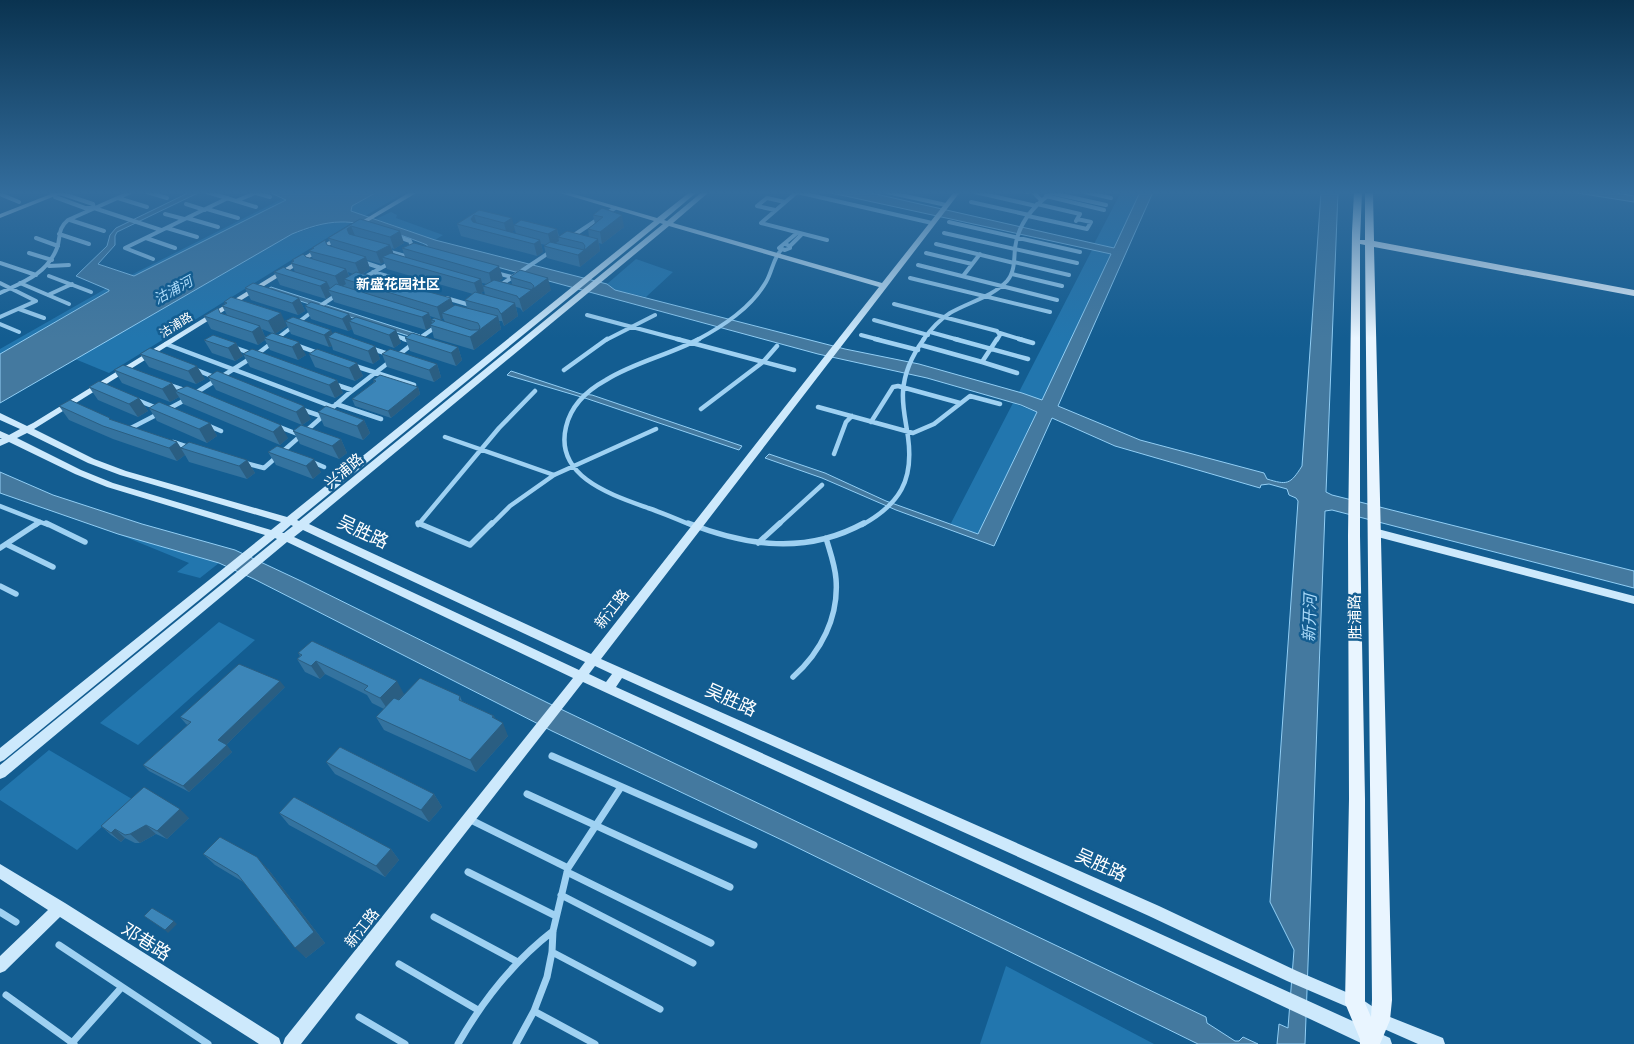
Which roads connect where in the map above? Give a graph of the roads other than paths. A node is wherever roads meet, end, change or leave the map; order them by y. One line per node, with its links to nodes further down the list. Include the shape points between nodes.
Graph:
1 (1356, 240): 242 (main road, 胜浦路)
2 (43, 241): 23 (street)
3 (58, 241): 23 (street)
4 (79, 241): 20 (street)
5 (141, 241): 35 (street, via 125,249)
6 (154, 241): 25 (street)
7 (333, 241): 114 (main road, 沽浦路)
8 (409, 241): 34 (street, via 416,251)
9 (635, 241): 70 (main road, 兴浦路, via 589,278)
10 (648, 241): 70 (main road, 兴浦路, via 599,281)
11 (735, 241): 29 (main road)
12 (789, 241): 21 (street)
13 (795, 241): 24 (street)
14 (918, 241): 62 (main road, 新江路)
15 (980, 241): 28 (street)
16 (1017, 241): 28 (street)
17 (1036, 241): 30 (street)
18 (1359, 241): 19 (main road)
19 (1370, 243): 71 (main road); 196 (main road, 胜浦路)
20 (89, 244)
21 (785, 244): 24 (street); 29 (street, via 779,246)
22 (936, 244): 33 (street)
23 (58, 246): 36 (street)
24 (790, 246): 29 (street)
25 (175, 248)
26 (543, 248): 50 (street, via 552,250)
27 (380, 249): 34 (street)
28 (1015, 249): 39 (street); 40 (street)
29 (781, 252): 62 (main road); 112 (street, via 760,292 731,318)
30 (1080, 252)
31 (29, 253): 36 (street)
32 (926, 253): 41 (street)
33 (980, 254): 39 (street); 41 (street)
34 (405, 256): 45 (street)
35 (153, 259)
36 (52, 260): 44 (street)
37 (357, 261): 45 (street)
38 (0, 262): 49 (street)
39 (1014, 262): 48 (street); 51 (street)
40 (1076, 263)
41 (972, 264): 53 (street)
42 (69, 265): 44 (street)
43 (918, 265): 53 (street)
44 (50, 266): 49 (street)
45 (382, 268): 46 (street)
46 (374, 272): 56 (street); 61 (street, via 411,283)
47 (493, 272): 50 (street)
48 (1012, 274): 63 (street); 64 (street)
49 (36, 275): 59 (street)
50 (514, 275): 54 (street); 69 (street, via 495,289)
51 (1069, 275)
52 (49, 276): 60 (street)
53 (963, 276): 63 (street)
54 (522, 278)
55 (910, 278): 78 (street)
56 (360, 280): 57 (street); 73 (street)
57 (370, 282)
58 (0, 283): 65 (street)
59 (20, 284): 65 (street); 75 (street)
60 (72, 284): 72 (street); 75 (street)
61 (406, 286): 66 (street); 68 (street)
62 (883, 286): 195 (main road, 新江路)
63 (1002, 286): 78 (street); 80 (street)
64 (1062, 286)
65 (9, 288): 74 (street); 85 (street, via 36,300)
66 (415, 288)
67 (331, 289): 73 (street)
68 (399, 290)
69 (506, 290)
70 (580, 291): 192 (main road, 兴浦路); 194 (main road, 兴浦路)
71 (1634, 291)
72 (91, 292)
73 (340, 292): 76 (street); 86 (street)
74 (0, 293)
75 (48, 295): 81 (street)
76 (349, 295)
77 (442, 297): 83 (street)
78 (986, 297): 88 (street); 93 (street)
79 (477, 300): 83 (street)
80 (1058, 300)
81 (69, 304)
82 (894, 304): 93 (street)
83 (470, 305): 87 (street)
84 (307, 307): 86 (street)
85 (19, 308): 92 (street); 94 (street)
86 (316, 309): 89 (street); 99 (street)
87 (464, 309)
88 (1050, 312)
89 (324, 313)
90 (587, 315): 100 (street)
91 (655, 315): 100 (street)
92 (1, 316)
93 (944, 317): 106 (street); 107 (street)
94 (44, 318)
95 (874, 320): 106 (street)
96 (289, 321): 99 (street)
97 (432, 321): 102 (street, via 442,324)
98 (0, 324): 104 (street)
99 (297, 324): 101 (street); 110 (street)
100 (632, 326): 112 (street); 133 (street, via 599,344)
101 (306, 327)
102 (437, 327): 103 (street); 111 (street)
103 (445, 330)
104 (19, 332)
105 (387, 333): 111 (street)
106 (929, 333): 117 (street); 120 (street)
107 (1000, 333): 113 (street); 120 (street)
108 (861, 335): 121 (street)
109 (270, 336): 110 (street)
110 (278, 339): 122 (street); 123 (street)
111 (415, 341): 116 (street); 124 (street)
112 (692, 342): 128 (street); 187 (street, via 614,375 580,400 564,427 563,444)
113 (1033, 343)
114 (166, 344): 132 (street); 167 (main road, 沽浦路)
115 (225, 344): 123 (street)
116 (425, 344)
117 (921, 345): 121 (street); 129 (street)
118 (777, 346): 128 (street)
119 (368, 347): 124 (street)
120 (991, 348): 127 (street); 129 (street)
121 (918, 350): 142 (street)
122 (321, 354)
123 (256, 355): 125 (street); 132 (street)
124 (394, 356): 126 (street); 135 (street)
125 (264, 358)
126 (404, 359)
127 (1028, 359)
128 (763, 362): 134 (street); 153 (street)
129 (982, 362): 136 (street)
130 (347, 364): 135 (street)
131 (186, 366): 137 (street)
132 (234, 370): 137 (street); 150 (street)
133 (564, 370)
134 (794, 370)
135 (374, 373): 141 (street); 143 (street)
136 (1017, 374)
137 (221, 378): 138 (street); 145 (street)
138 (230, 380)
139 (326, 381): 143 (street)
140 (161, 382): 145 (street)
141 (414, 385)
142 (904, 387): 148 (street); 162 (street, via 894,387); 172 (street)
143 (352, 390): 150 (street)
144 (535, 391): 181 (street)
145 (196, 393): 146 (street); 154 (street)
146 (205, 396)
147 (131, 397): 154 (street)
148 (960, 403): 149 (street, via 973,396); 172 (street, via 934,424)
149 (1000, 404)
150 (334, 405): 155 (street); 161 (street)
151 (818, 407): 160 (street)
152 (296, 408): 159 (street)
153 (701, 409)
154 (167, 410): 156 (street); 166 (street)
155 (328, 411): 157 (street); 159 (street)
156 (177, 412)
157 (336, 414)
158 (0, 416): 167 (main road, 吴胜路)
159 (321, 416): 169 (street)
160 (852, 416): 162 (street); 184 (street, via 846,422)
161 (381, 419)
162 (870, 422): 172 (street)
163 (203, 423): 171 (street)
164 (123, 425): 166 (street)
165 (274, 425): 175 (street)
166 (131, 428): 170 (street)
167 (28, 429): 177 (main road, 沽浦路); 192 (main road, 吴胜路, via 91,461 123,473)
168 (656, 429): 187 (street)
169 (306, 430): 173 (street); 175 (street)
170 (140, 431)
171 (220, 431)
172 (908, 432): 199 (street, via 909,471 901,492 886,509 861,527)
173 (314, 433)
174 (0, 434): 177 (main road)
175 (300, 435): 182 (street)
176 (445, 437): 181 (street)
177 (10, 438): 179 (main road, 沽浦路); 197 (main road, via 110,485)
178 (167, 440): 180 (street)
179 (0, 443)
180 (194, 449)
181 (481, 449): 189 (street); 189 (street, via 417,524 470,545 510,506)
182 (283, 450): 183 (street); 186 (street, via 264,468)
183 (291, 454)
184 (834, 454)
185 (308, 460): 188 (street)
186 (238, 461)
187 (572, 466): 189 (street); 195 (street, via 596,487)
188 (324, 467)
189 (554, 475)
190 (822, 485): 201 (street)
191 (0, 506): 193 (street)
192 (290, 520): 194 (main road, 吴胜路); 197 (main road, 兴浦路)
193 (40, 522): 200 (street); 202 (street)
194 (302, 526): 198 (main road, 兴浦路); 207 (main road, 吴胜路)
195 (697, 526): 201 (street); 208 (main road, 新江路)
196 (1374, 527): 206 (main road); 247 (main road, 胜浦路)
197 (274, 533): 198 (main road); 214 (main road, 兴浦路)
198 (287, 538): 209 (main road); 216 (main road, 兴浦路)
199 (826, 538): 201 (street, via 783,544); 212 (street, via 835,564 834,609 825,638 802,670)
200 (85, 542)
201 (758, 543)
202 (2, 546): 203 (street)
203 (53, 567)
204 (0, 586): 205 (street)
205 (16, 594)
206 (1634, 600)
207 (564, 647): 208 (main road, 吴胜路); 209 (main road)
208 (593, 660): 210 (main road, 吴胜路); 211 (main road, 新江路)
209 (552, 662): 211 (main road)
210 (620, 672): 213 (main road); 242 (main road, 吴胜路)
211 (581, 676): 213 (main road); 219 (main road, 新江路)
212 (793, 677)
213 (608, 688): 248 (main road)
214 (0, 756)
215 (552, 756): 217 (street)
216 (0, 773)
217 (621, 787): 220 (street); 221 (street)
218 (527, 794): 220 (street)
219 (469, 819): 222 (street); 252 (main road, 新江路)
220 (595, 826): 222 (street); 225 (street)
221 (754, 845)
222 (567, 870): 226 (street); 233 (street)
223 (0, 872): 227 (main road, 邓巷路)
224 (468, 872): 229 (street)
225 (730, 887)
226 (561, 895): 229 (street); 237 (street)
227 (60, 908): 239 (main road); 251 (main road, 邓巷路)
228 (0, 912): 231 (street)
229 (556, 916): 232 (street)
230 (434, 917): 236 (street)
231 (16, 922)
232 (553, 931): 235 (street); 236 (street)
233 (711, 943)
234 (59, 946): 240 (street)
235 (552, 952): 243 (street); 245 (street, via 547,977)
236 (516, 961): 244 (street)
237 (693, 963)
238 (399, 964): 244 (street)
239 (0, 966)
240 (121, 988): 249 (street); 250 (street)
241 (6, 995): 249 (street)
242 (1356, 1003): 247 (main road, 吴胜路); 248 (main road, 胜浦路)
243 (660, 1009)
244 (478, 1010): 254 (street)
245 (534, 1010): 255 (street); 256 (street)
246 (359, 1017): 253 (street)
247 (1380, 1020): 248 (main road, 胜浦路); 257 (main road, 吴胜路)
248 (1374, 1042)
249 (72, 1044)
250 (208, 1044)
251 (272, 1044)
252 (291, 1044)
253 (405, 1044)
254 (458, 1044)
255 (516, 1044)
256 (594, 1044)
257 (1437, 1044)

